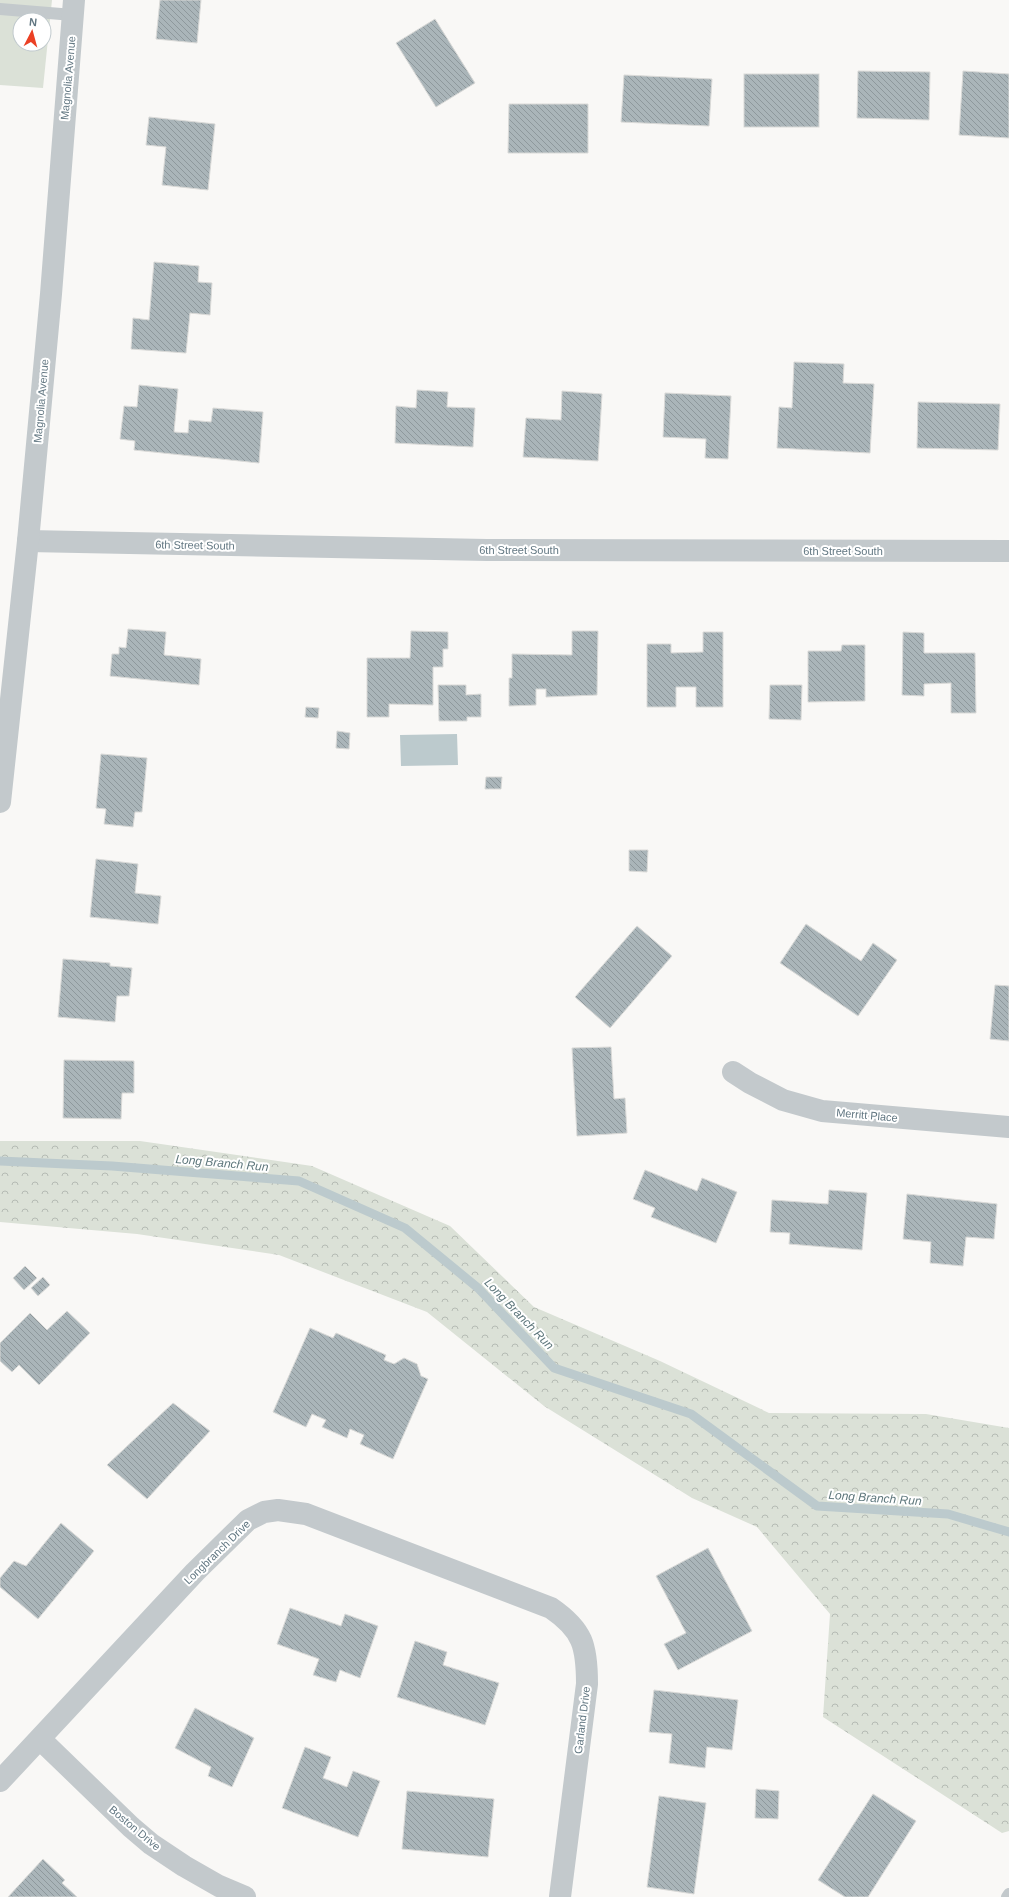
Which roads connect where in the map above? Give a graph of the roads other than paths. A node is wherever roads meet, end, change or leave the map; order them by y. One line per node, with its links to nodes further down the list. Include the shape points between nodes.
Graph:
1 (74, 8): 2 (lane); 3 (street, Magnolia Avenue)
2 (0, 9)
3 (28, 542): 4 (street, 6th Street South, via 487,550); 5 (street, Magnolia Avenue)
4 (1009, 551)
5 (0, 802)
6 (733, 1072): 7 (street, Merritt Place, via 783,1100 822,1111)
7 (1009, 1127)
8 (502, 1589): 9 (street, Longbranch Drive, via 306,1514 278,1510 264,1512 248,1520 195,1572); 13 (street, Garland Drive, via 551,1608 567,1619 582,1640 587,1659)
9 (40, 1739): 10 (street, Longbranch Drive); 12 (street, Boston Drive, via 151,1844 219,1886)
10 (0, 1781)
11 (1009, 1894): 14 (lane)
12 (245, 1897)
13 (560, 1897)
14 (1007, 1897)

